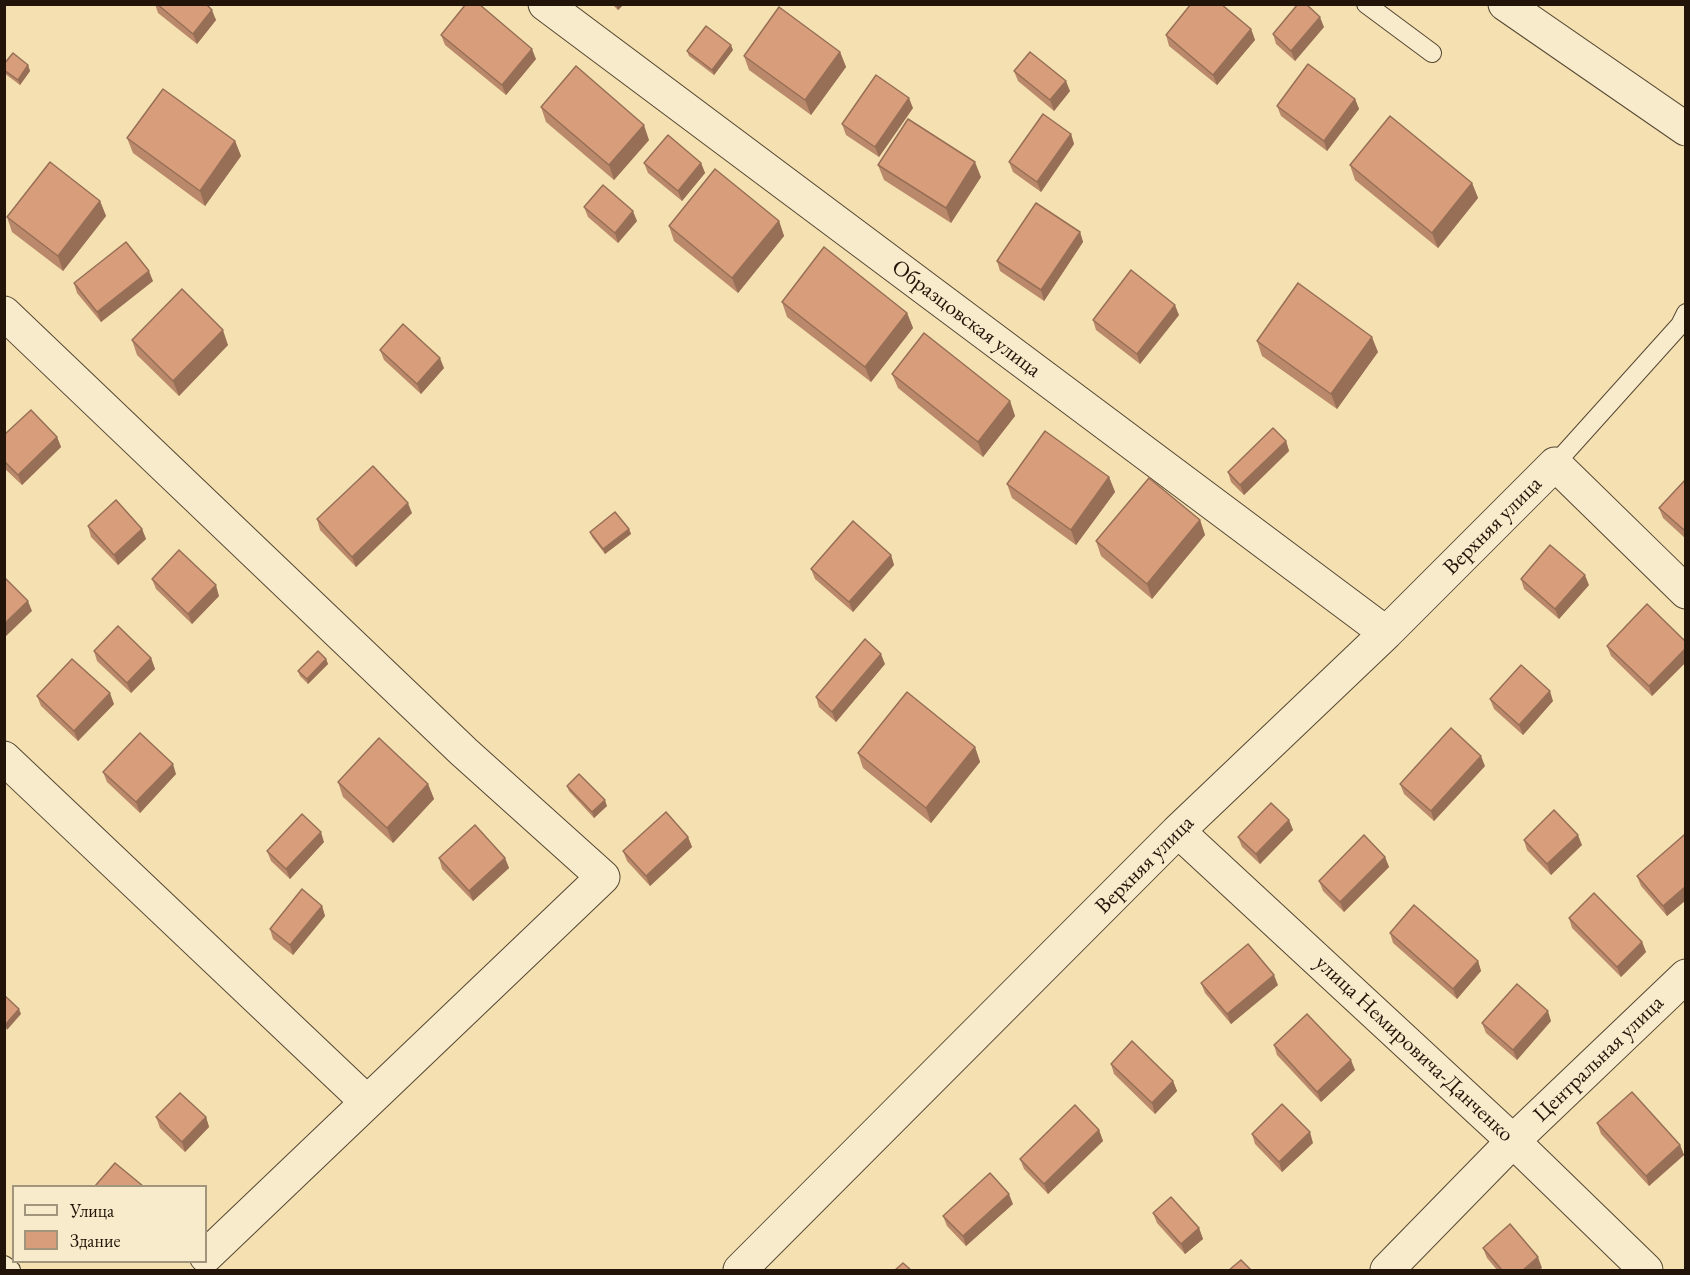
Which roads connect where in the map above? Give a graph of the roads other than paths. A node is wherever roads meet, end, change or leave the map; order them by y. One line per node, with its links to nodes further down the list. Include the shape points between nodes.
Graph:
1 (545, 4): 10 (street, Образцовская улица)
2 (1366, 4): 4 (lane)
3 (1507, 5): 5 (street)
4 (1432, 53)
5 (1686, 129)
6 (4, 313): 14 (street, via 464,752 603,877)
7 (1686, 313): 8 (lane, via 1680,325)
8 (1555, 464): 9 (street); 10 (street, Верхняя улица)
9 (1686, 592)
10 (1386, 633): 12 (street, Верхняя улица)
11 (4, 758): 14 (street)
12 (1178, 831): 15 (street, улица Немировича-Данченко); 19 (street, Верхняя улица)
13 (1686, 976): 15 (street, Центральная улица)
14 (367, 1102): 16 (street)
15 (1513, 1141): 20 (street, Центральная улица); 21 (street, улица Немировича-Данченко)
16 (207, 1255)
17 (4, 1265): 18 (lane)
18 (11, 1270)
19 (740, 1270)
20 (1387, 1270)
21 (1646, 1270)

